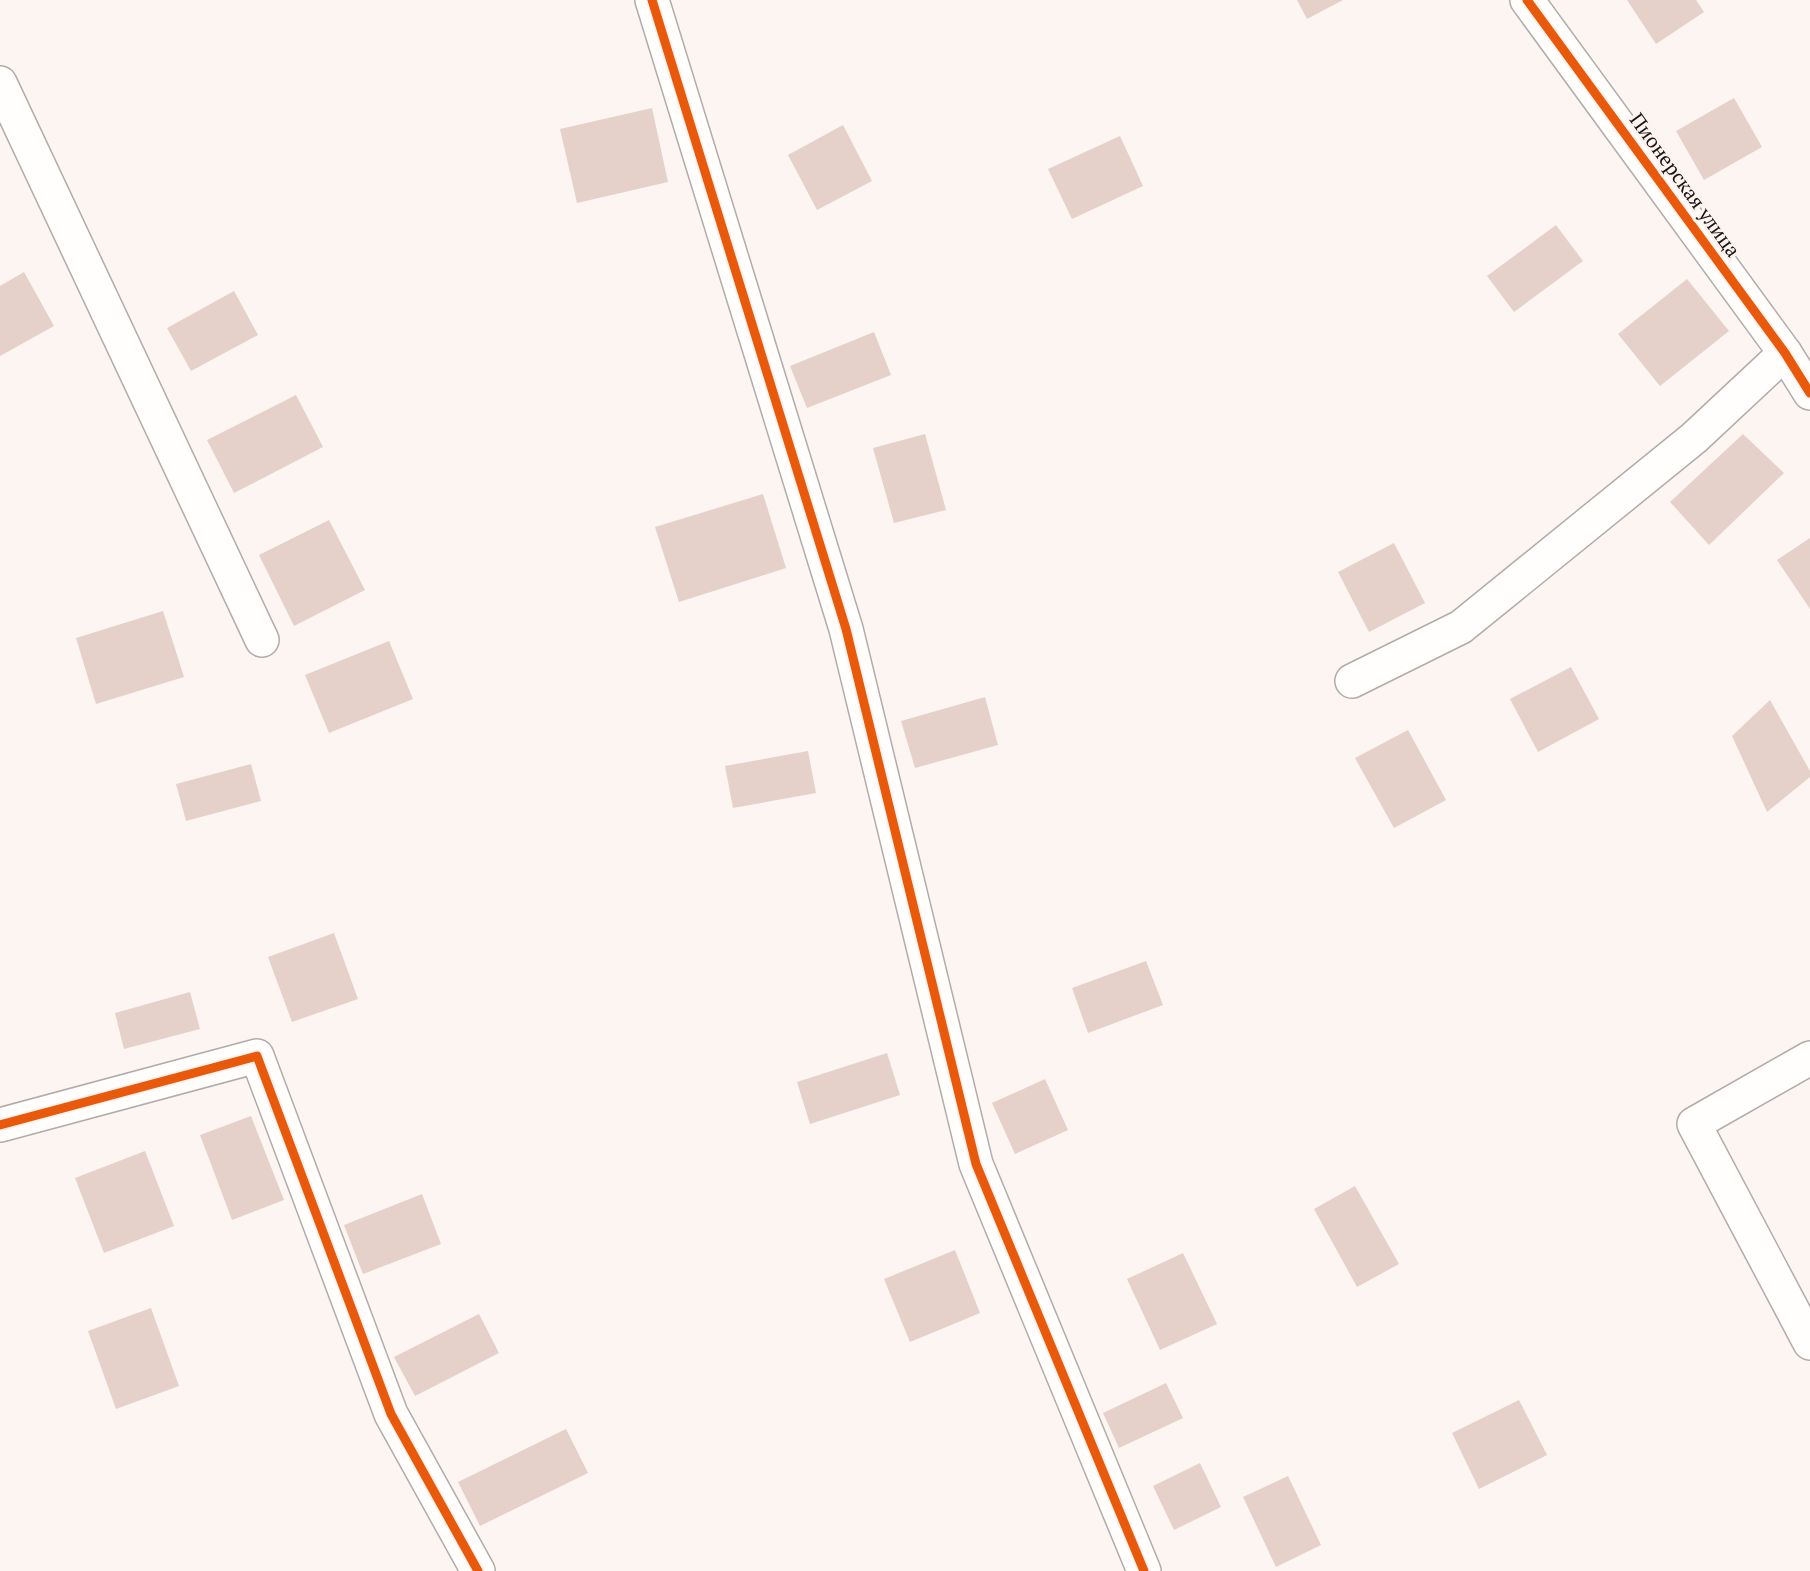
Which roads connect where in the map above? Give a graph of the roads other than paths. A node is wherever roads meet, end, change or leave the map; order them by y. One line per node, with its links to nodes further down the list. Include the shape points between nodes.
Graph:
1 (652, 0): 12 (street, via 846,629 976,1164)
2 (1527, 0): 4 (street, Пионерская улица)
3 (0, 83): 6 (street)
4 (1785, 353): 5 (street, Пионерская улица); 7 (street, via 1694,438 1461,627)
5 (1810, 393)
6 (262, 640)
7 (1352, 681)
8 (1810, 1059): 10 (street, via 1694,1124)
9 (0, 1125): 11 (street, via 257,1056 391,1414)
10 (1810, 1343)
11 (478, 1571)
12 (1144, 1571)

